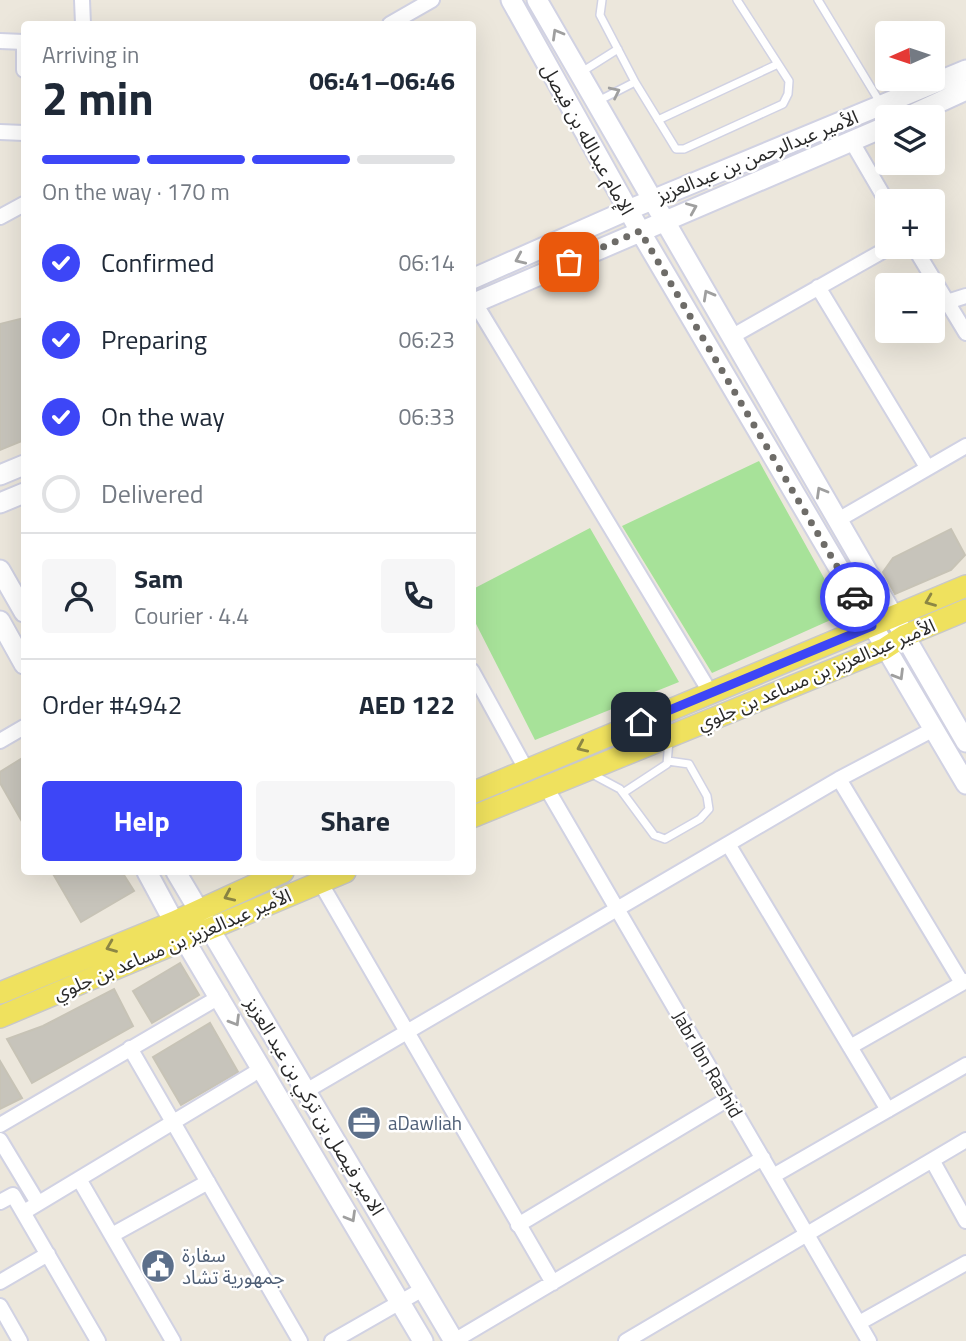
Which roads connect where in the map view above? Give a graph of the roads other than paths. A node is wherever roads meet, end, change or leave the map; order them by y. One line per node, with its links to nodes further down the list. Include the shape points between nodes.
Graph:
1 (82, 0): 8 (street)
2 (432, 0): 9 (street)
3 (510, 0): 30 (street, الإمام عبدالله بن فيصل)
4 (537, 0): 15 (street, الإمام عبدالله بن فيصل, one-way to 4)
5 (602, 0): 12 (lane, via 600,15)
6 (737, 0): 13 (lane)
7 (818, 0): 19 (lane)
8 (83, 21)
9 (394, 21)
10 (0, 41): 11 (street)
11 (21, 42)
12 (618, 49): 15 (lane); 16 (lane)
13 (778, 64): 22 (lane); 22 (lane, via 789,81 783,104 684,149 673,146)
14 (966, 70): 19 (street, الأمير عبدالرحمن بن عبدالعزيز)
15 (580, 73): 18 (street, الإمام عبدالله بن فيصل)
16 (635, 82): 18 (lane, one-way to 16); 22 (lane)
17 (966, 90): 20 (street)
18 (596, 101): 28 (street, الإمام عبدالله بن فيصل)
19 (882, 105)
20 (933, 105)
21 (875, 108): 28 (street, الأمير عبدالرحمن بن عبدالعزيز)
22 (657, 120)
23 (875, 131): 26 (street, الأمير عبدالرحمن بن عبدالعزيز)
24 (0, 132): 25 (street)
25 (21, 133)
26 (852, 142): 27 (street); 32 (street, الأمير عبدالرحمن بن عبدالعزيز, one-way to 26)
27 (879, 189)
28 (653, 199): 30 (street, الأمير عبدالرحمن بن عبدالعزيز); 32 (street, الإمام عبدالله بن فيصل)
29 (21, 206): 31 (street)
30 (628, 210): 33 (street, الإمام عبدالله بن فيصل); 36 (street, الأمير عبدالرحمن بن عبدالعزيز, one-way to 36)
31 (0, 217)
32 (665, 219): 33 (street, الأمير عبدالرحمن بن عبدالعزيز); 43 (street, الإمام عبدالله بن فيصل, one-way to 32)
33 (640, 231): 39 (street, الأمير عبدالرحمن بن عبدالعزيز); 45 (street, الإمام عبدالله بن فيصل)
34 (875, 255): 37 (street)
35 (921, 259): 40 (street)
36 (476, 277)
37 (818, 287): 43 (street); 50 (street)
38 (966, 296): 40 (street)
39 (476, 302)
40 (947, 302): 42 (street)
41 (476, 306): 66 (street)
42 (966, 334)
43 (732, 337): 44 (street, الإمام عبدالله بن فيصل)
44 (763, 391): 45 (street, via 766,403 762,411 750,412); 46 (street, الإمام عبدالله بن فيصل)
45 (743, 406): 48 (street, الإمام عبدالله بن فيصل)
46 (792, 442): 48 (street, via 783,436 774,439 770,446); 54 (street, الإمام عبدالله بن فيصل, one-way to 46)
47 (966, 446): 50 (street)
48 (773, 457): 61 (street, الإمام عبدالله بن فيصل)
49 (21, 466): 51 (street)
50 (928, 467): 54 (street)
51 (0, 475)
52 (21, 494): 53 (street)
53 (0, 503)
54 (838, 520): 59 (street, الإمام عبدالله بن فيصل)
55 (0, 570): 57 (street)
56 (966, 586): 59 (main road, الأمير عبدالعزيز بن مساعد بن جلوي, one-way to 59)
57 (21, 607)
58 (966, 610): 62 (main road, الأمير عبدالعزيز بن مساعد بن جلوي)
59 (893, 615): 61 (main road, الأمير عبدالعزيز بن مساعد بن جلوي); 62 (street, الإمام عبدالله بن فيصل)
60 (0, 621): 64 (street)
61 (872, 626): 63 (street, الإمام عبدالله بن فيصل); 66 (main road, الأمير عبدالعزيز بن مساعد بن جلوي)
62 (904, 636): 63 (main road, الأمير عبدالعزيز بن مساعد بن جلوي); 70 (street, الإمام عبدالله بن فيصل)
63 (884, 649): 68 (street, الإمام عبدالله بن فيصل, one-way to 68); 69 (main road, الأمير عبدالعزيز بن مساعد بن جلوي)
64 (21, 659)
65 (476, 678): 73 (street)
66 (710, 692): 73 (main road, الأمير عبدالعزيز بن مساعد بن جلوي, one-way to 73)
67 (21, 729): 71 (street)
68 (932, 730): 75 (street); 76 (street, الإمام عبدالله بن فيصل)
69 (669, 737): 72 (lane); 74 (main road, الأمير عبدالعزيز بن مساعد بن جلوي)
70 (966, 740)
71 (0, 741)
72 (668, 761): 79 (lane); 79 (lane, via 689,764 708,803 709,809 700,819 673,837 660,839)
73 (527, 771): 78 (main road, الأمير عبدالعزيز بن مساعد بن جلوي)
74 (584, 771): 77 (main road, الأمير عبدالعزيز بن مساعد بن جلوي); 79 (lane, via 613,783)
75 (839, 779): 81 (street); 90 (street)
76 (966, 784)
77 (546, 787): 80 (main road, الأمير عبدالعزيز بن مساعد بن جلوي); 87 (street, Jabr Ibn Rashid)
78 (476, 791)
79 (623, 793)
80 (476, 815)
81 (728, 844): 87 (street); 95 (street)
82 (150, 875): 89 (street, الامير فيصل بن تركي بن عبد العزيز)
83 (178, 875): 88 (street, الامير فيصل بن تركي بن عبد العزيز)
84 (275, 875): 88 (main road, الأمير عبدالعزيز بن مساعد بن جلوي, one-way to 88)
85 (338, 875): 86 (main road, الأمير عبدالعزيز بن مساعد بن جلوي)
86 (320, 882): 88 (main road, الأمير عبدالعزيز بن مساعد بن جلوي); 94 (street)
87 (617, 909): 94 (street); 100 (street, Jabr Ibn Rashid)
88 (203, 919): 89 (main road, الأمير عبدالعزيز بن مساعد بن جلوي); 99 (street, الامير فيصل بن تركي بن عبد العزيز)
89 (179, 930): 91 (main road, الأمير عبدالعزيز بن مساعد بن جلوي, one-way to 91); 92 (street, الامير فيصل بن تركي بن عبد العزيز); 93 (main road, الأمير عبدالعزيز بن مساعد بن جلوي)
90 (964, 982): 95 (street)
91 (1, 989)
92 (221, 996): 96 (street); 98 (street, الامير فيصل بن تركي بن عبد العزيز, one-way to 98)
93 (0, 1017)
94 (405, 1033): 99 (street); 115 (street)
95 (850, 1047): 101 (street)
96 (130, 1048): 102 (street); 103 (street)
97 (966, 1065): 101 (street)
98 (263, 1068): 102 (street); 123 (street, الامير فيصل بن تركي بن عبد العزيز, one-way to 123)
99 (306, 1091): 122 (street, الامير فيصل بن تركي بن عبد العزيز)
100 (728, 1099): 106 (street, Jabr Ibn Rashid); 115 (street)
101 (888, 1110): 108 (street)
102 (173, 1122): 109 (street); 110 (street)
103 (0, 1125)
104 (0, 1140): 112 (street)
105 (966, 1140): 107 (street)
106 (763, 1158): 108 (street, Jabr Ibn Rashid); 121 (street)
107 (932, 1160): 114 (street); 116 (street)
108 (773, 1176): 116 (street, Jabr Ibn Rashid)
109 (79, 1179): 112 (street); 117 (street)
110 (208, 1182): 117 (street); 131 (street)
111 (7, 1198): 113 (street)
112 (38, 1203): 113 (street)
113 (23, 1212): 118 (street)
114 (966, 1221)
115 (518, 1224): 121 (street)
116 (807, 1234): 125 (street, Jabr Ibn Rashid); 126 (street)
117 (111, 1235): 130 (street)
118 (48, 1254): 120 (street); 129 (street)
119 (966, 1263): 125 (street)
120 (0, 1282)
121 (553, 1283): 134 (street)
122 (423, 1289): 123 (street); 134 (street, الامير فيصل بن تركي بن عبد العزيز)
123 (400, 1301): 132 (street); 133 (street, الامير فيصل بن تركي بن عبد العزيز)
124 (0, 1306): 128 (street)
125 (859, 1323): 127 (street, Jabr Ibn Rashid)
126 (632, 1340)
127 (865, 1340)
128 (20, 1341)
129 (98, 1341)
130 (173, 1341)
131 (300, 1341)
132 (332, 1341)
133 (424, 1341)
134 (454, 1341)

